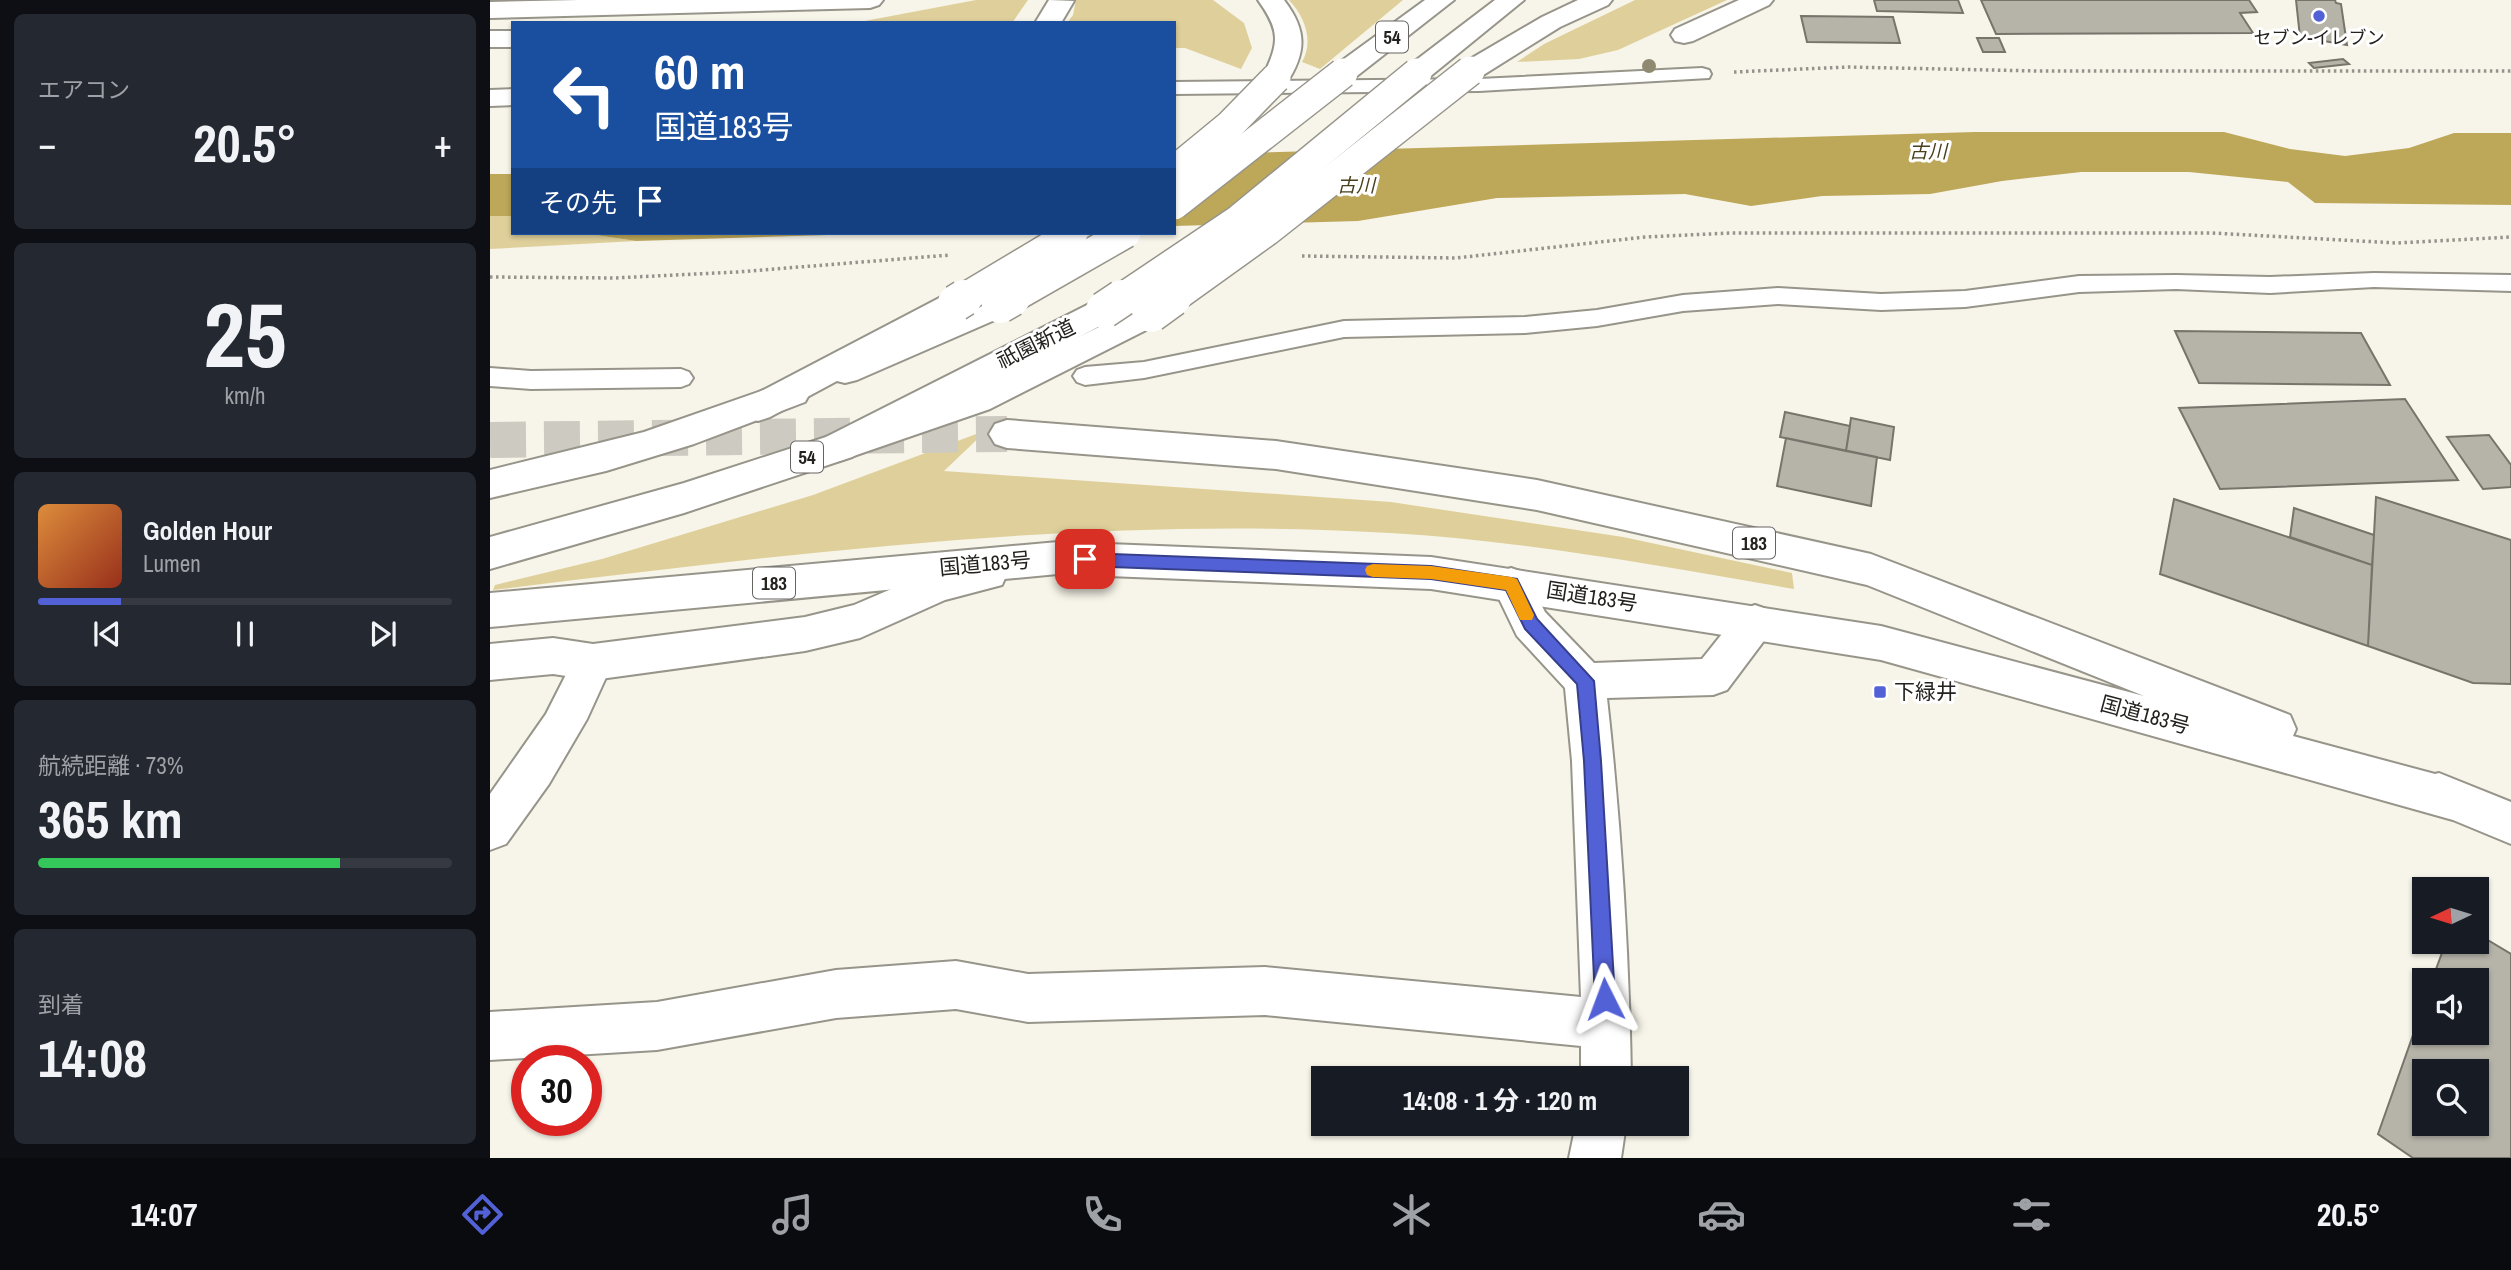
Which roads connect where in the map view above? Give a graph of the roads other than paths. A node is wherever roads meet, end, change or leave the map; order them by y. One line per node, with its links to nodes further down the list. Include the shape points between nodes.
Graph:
1 (730, 0): 8 (main road)
2 (870, 0): 8 (main road)
3 (1270, 0): 24 (main road, bridge, via 1285,17 1291,48 1276,78 1230,125)
4 (1441, 0): 25 (main road, 54, bridge)
5 (1511, 0): 34 (main road, 祇園新道 / 54, bridge, via 1238,220 1104,310)
6 (1599, 0): 34 (main road, bridge, via 1551,22 1470,71 1267,231 1151,314 978,400)
7 (1760, 0): 15 (main road)
8 (774, 2): 9 (main road); 11 (main road, via 631,18); 12 (main road); 13 (main road)
9 (490, 10)
10 (511, 21): 14 (main road)
11 (525, 21)
12 (693, 21)
13 (712, 21)
14 (490, 22)
15 (1684, 35)
16 (490, 39): 17 (main road)
17 (511, 39)
18 (490, 59): 19 (main road)
19 (511, 59)
20 (1702, 74): 21 (lane, via 1479,85)
21 (1176, 89)
22 (511, 97): 23 (main road)
23 (490, 98)
24 (1176, 169)
25 (1176, 203)
26 (1070, 235): 32 (main road, bridge, via 956,303)
27 (1122, 235): 32 (main road, bridge, via 1000,305)
28 (2511, 283): 29 (lane, via 2162,282 2080,284 1965,299 1881,302 1764,297 1525,325 1344,329 1144,370)
29 (1084, 376)
30 (490, 377): 31 (lane)
31 (681, 379)
32 (758, 408): 35 (main road, via 593,461)
33 (1007, 434): 44 (main road, 国道183号 / 183, via 1276,455 1537,495 1871,570)
34 (838, 447): 36 (main road, 祇園新道 / 54, via 684,498)
35 (490, 484)
36 (490, 553)
37 (1058, 558): 38 (main road, 国道183号 / 183, via 1431,573); 39 (main road, 国道183号 / 183); 42 (main road, via 938,585 860,621 805,634)
38 (1511, 584): 40 (main road, 国道183号 / 183); 43 (main road, via 1531,624)
39 (490, 610)
40 (1755, 622): 43 (main road, via 1713,677); 44 (main road, 国道183号 / 183, via 1881,643)
41 (490, 662): 42 (main road, via 553,656)
42 (593, 662): 46 (main road, via 551,743)
43 (1585, 681): 47 (main road)
44 (2463, 802): 45 (main road, 国道183号 / 183)
45 (2511, 823)
46 (490, 829)
47 (1606, 1024): 48 (main road, via 1265,991 1028,998 956,985 836,994 657,1027); 49 (main road)
48 (490, 1036)
49 (1606, 1066)
50 (1599, 1136): 51 (main road)
51 (1595, 1158)

